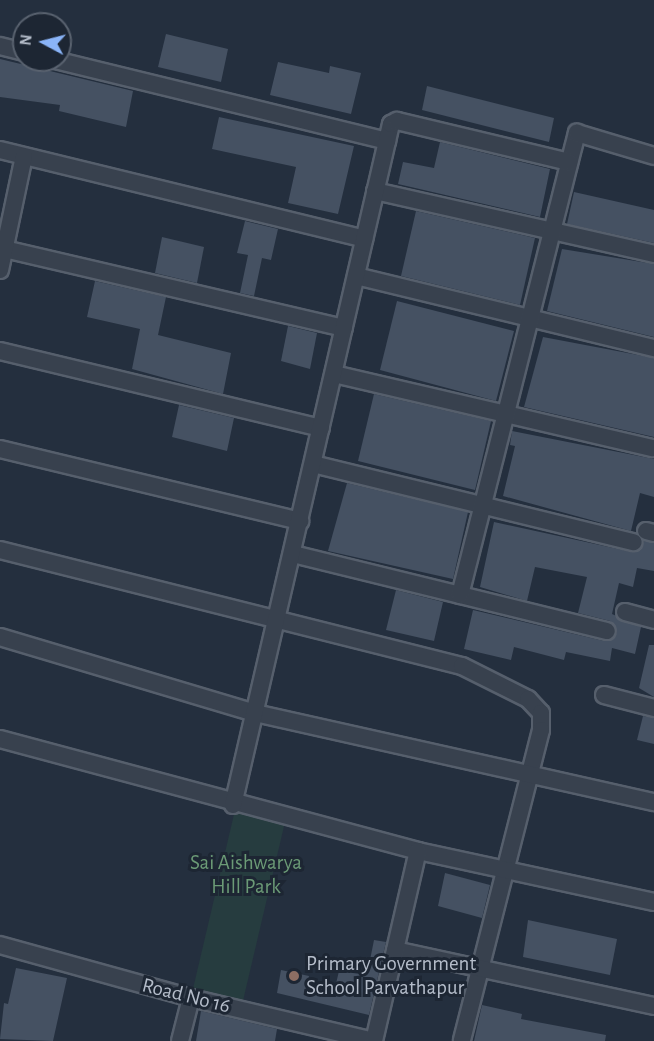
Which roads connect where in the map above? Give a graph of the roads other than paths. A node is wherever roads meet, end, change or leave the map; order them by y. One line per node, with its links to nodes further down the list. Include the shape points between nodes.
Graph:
1 (72, 64): 2 (street)
2 (387, 141): 6 (street, via 391,124 397,120); 7 (street)
3 (0, 150): 4 (street)
4 (24, 156): 9 (street); 10 (street)
5 (654, 156): 6 (street, via 577,133)
6 (569, 162): 8 (street)
7 (375, 191): 8 (street); 9 (street)
8 (552, 231): 11 (street); 14 (street)
9 (364, 239): 13 (street)
10 (2, 248): 12 (street); 15 (street)
11 (654, 254)
12 (0, 270)
13 (356, 276): 14 (street); 15 (street)
14 (531, 318): 16 (street); 19 (street)
15 (344, 328): 18 (street)
16 (654, 348)
17 (0, 351): 20 (street)
18 (333, 374): 19 (street); 20 (street)
19 (506, 415): 21 (street); 24 (street)
20 (321, 428): 23 (street)
21 (653, 448)
22 (0, 449): 25 (street)
23 (313, 464): 24 (street); 25 (street)
24 (483, 506): 26 (street); 29 (street)
25 (301, 521): 28 (street)
26 (645, 535)
27 (0, 550): 31 (street)
28 (293, 554): 29 (street); 31 (street)
29 (460, 595): 33 (street)
30 (625, 612): 32 (street)
31 (279, 620): 37 (street); 39 (street, via 462,666 519,693 541,713)
32 (654, 620)
33 (607, 631)
34 (0, 637): 37 (street)
35 (604, 694): 36 (street)
36 (654, 708)
37 (255, 713): 39 (street); 41 (street)
38 (0, 739): 41 (street)
39 (531, 776): 40 (street); 43 (street)
40 (654, 802)
41 (233, 805): 42 (street)
42 (418, 851): 43 (street); 46 (street)
43 (506, 873): 44 (street); 47 (street)
44 (654, 902)
45 (0, 945): 48 (street, Road No 16)
46 (395, 950): 47 (street); 51 (street)
47 (483, 967): 49 (street); 52 (street)
48 (191, 999): 50 (street); 51 (street, Road No 16)
49 (654, 1006)
50 (180, 1041)
51 (374, 1041)
52 (462, 1041)

